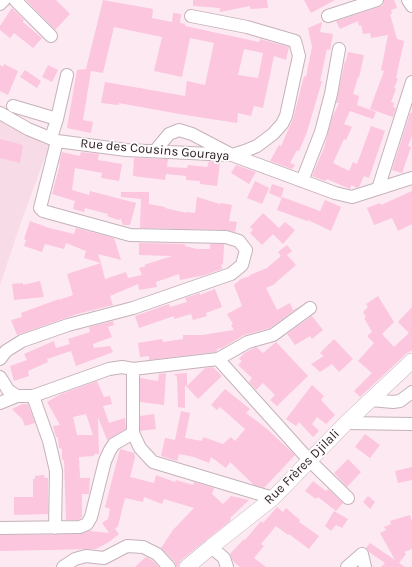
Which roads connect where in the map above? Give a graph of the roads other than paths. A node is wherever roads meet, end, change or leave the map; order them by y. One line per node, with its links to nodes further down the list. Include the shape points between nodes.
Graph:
1 (4, 0): 5 (street)
2 (15, 0): 9 (street)
3 (377, 0): 8 (street)
4 (408, 0): 6 (street)
5 (0, 4)
6 (412, 6)
7 (191, 16): 18 (street, via 247,27 295,41 300,56 282,124 256,146)
8 (328, 16)
9 (51, 36)
10 (339, 48): 20 (street, via 321,132)
11 (67, 75): 15 (street)
12 (412, 82): 21 (street)
13 (13, 106): 15 (street)
14 (0, 113): 16 (street, Rue des Cousins Gouraya)
15 (57, 119): 16 (street)
16 (54, 140): 17 (street, Rue des Cousins Gouraya, via 126,150); 23 (street, via 40,208 43,211 130,235 226,237 239,241 246,250 242,265 231,274 141,306 68,325 22,341 6,351)
17 (155, 151): 18 (street, Rue des Cousins Gouraya); 18 (street, via 169,134 179,130)
18 (232, 155): 20 (street, Rue des Cousins Gouraya)
19 (412, 178): 21 (street, Rue des Cousins Gouraya)
20 (302, 181): 21 (street, Rue des Cousins Gouraya, via 352,197)
21 (378, 189)
22 (310, 308): 24 (street, via 274,335 248,342)
23 (0, 359)
24 (218, 359): 26 (street); 36 (street)
25 (411, 366): 31 (main road, Rue Frères Djilali)
26 (133, 368): 30 (street, via 109,369); 35 (street)
27 (0, 377): 29 (street, via 8,390)
28 (412, 392): 31 (street, via 400,401)
29 (17, 396): 30 (street); 32 (street)
30 (33, 396): 40 (street, via 49,441 56,471)
31 (371, 400): 33 (main road, Rue Frères Djilali)
32 (0, 403)
33 (346, 423): 34 (street); 36 (main road, Rue Frères Djilali)
34 (412, 424)
35 (132, 433): 37 (street, via 140,448 153,462); 40 (street, via 114,444 104,461 91,517 86,524 80,528)
36 (309, 460): 37 (main road, Rue Frères Djilali); 38 (street)
37 (273, 498): 41 (main road, Rue Frères Djilali)
38 (348, 498)
39 (0, 528): 40 (street)
40 (55, 528)
41 (211, 547): 44 (main road, Rue Frères Djilali); 45 (street, via 224,558)
42 (63, 567): 43 (street, via 75,559 86,556 104,558 127,546 143,546 157,554)
43 (169, 567)
44 (187, 567)
45 (228, 567)
46 (348, 567): 47 (street, via 362,554)
47 (365, 567)

